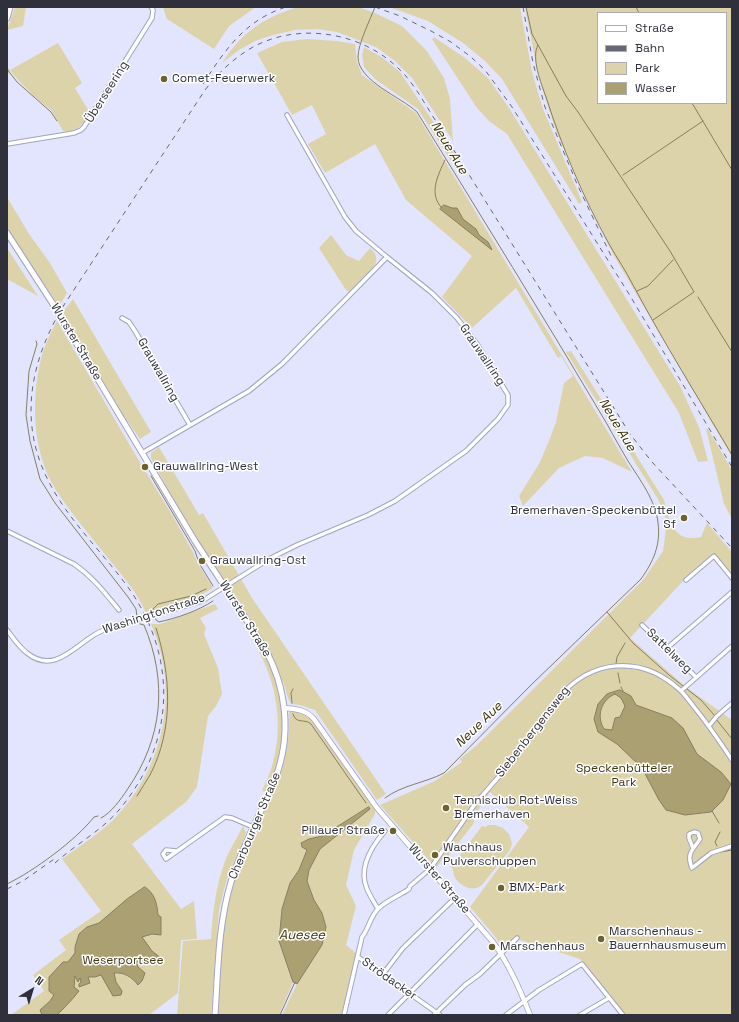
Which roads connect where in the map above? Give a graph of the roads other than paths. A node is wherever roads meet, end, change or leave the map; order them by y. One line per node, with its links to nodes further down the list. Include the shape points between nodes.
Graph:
1 (10, 7): 3 (main road)
2 (151, 7): 5 (street, Überseering, via 152,18 81,130)
3 (7, 18)
4 (287, 114): 7 (street, Grauwallring, via 345,217 356,231)
5 (7, 144)
6 (7, 234): 10 (main road, Wurster Straße, bridge, via 53,304)
7 (387, 257): 9 (street, via 273,372 249,391); 14 (street, Grauwallring, via 432,292 457,318 506,390 508,405 466,452 395,501 296,545)
8 (122, 318): 9 (street, Grauwallring, via 129,322 135,331)
9 (190, 425): 10 (street)
10 (142, 453): 14 (main road, Wurster Straße)
11 (7, 531): 16 (street, via 85,571)
12 (732, 578): 13 (street, via 714,556)
13 (686, 580)
14 (224, 587): 18 (street, Washingtonstraße, bridge, via 202,601 110,627 62,658 53,661 42,661 27,654); 24 (main road, Wurster Straße, via 270,657 279,682)
15 (732, 592): 20 (street)
16 (119, 610)
17 (642, 626): 20 (street, Sattelweg)
18 (7, 630)
19 (732, 646): 21 (street)
20 (666, 650): 21 (street, Sattelweg)
21 (696, 677): 22 (street)
22 (684, 689): 25 (street, Siebenbergensweg); 32 (street, Siebenbergensweg, via 648,670 637,668 606,667 582,676 565,690 515,758 475,804)
23 (732, 703): 25 (street)
24 (284, 708): 27 (main road, Cherbourger Straße, via 286,734 282,756); 32 (street, Wurster Straße, via 298,709 310,715 369,798)
25 (709, 726): 26 (street, Siebenbergensweg)
26 (732, 760)
27 (253, 827): 31 (street, via 224,817); 44 (main road, Cherbourger Straße, via 236,867 224,910)
28 (385, 831): 34 (street, via 369,854 364,871 367,889)
29 (732, 846): 30 (street, via 711,853 692,868 689,857)
30 (693, 848)
31 (177, 851)
32 (430, 869): 33 (street, Wurster Straße); 34 (street, Siebenbergensweg, via 409,889)
33 (455, 898): 35 (street, Wurster Straße); 39 (street, via 403,948)
34 (378, 909): 38 (street, via 366,927)
35 (478, 924): 37 (street, Wurster Straße); 40 (street)
36 (517, 938): 37 (street)
37 (501, 953): 42 (street, Wurster Straße); 43 (street, via 480,974 463,986)
38 (358, 957): 39 (street, Strödacker); 45 (street)
39 (383, 974): 40 (street, Strödacker)
40 (410, 993): 43 (street, Strödacker); 46 (street)
41 (609, 998): 42 (street, via 582,964); 49 (street); 50 (street)
42 (524, 1000): 47 (street); 48 (street, Wurster Straße)
43 (437, 1014)
44 (215, 1015)
45 (344, 1015)
46 (388, 1015)
47 (506, 1015)
48 (530, 1015)
49 (580, 1015)
50 (623, 1015)

